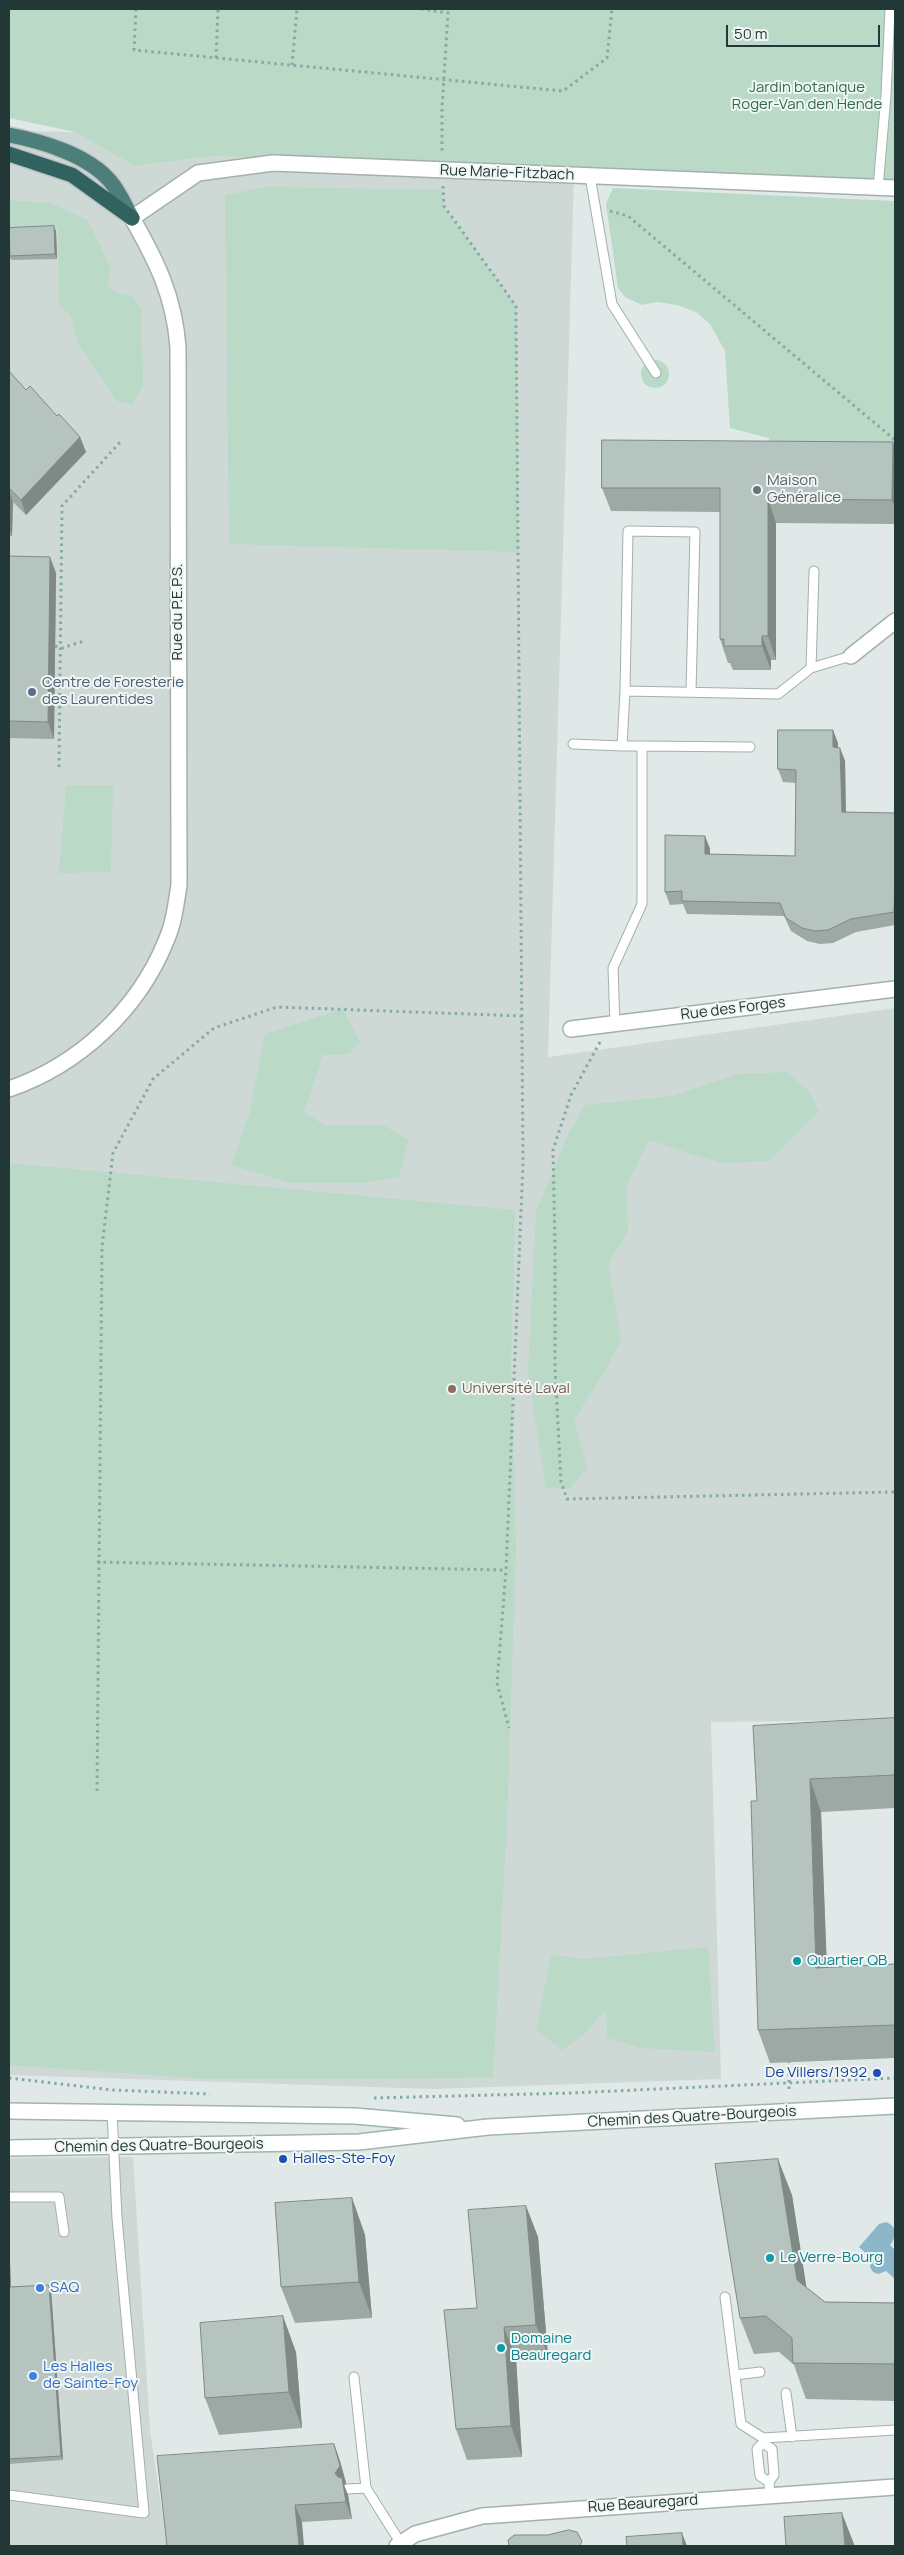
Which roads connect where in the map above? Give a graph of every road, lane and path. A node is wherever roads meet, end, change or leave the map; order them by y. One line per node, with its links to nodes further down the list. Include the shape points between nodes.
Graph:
1 (136, 9): 7 (path, via 134,50)
2 (218, 9): 7 (path)
3 (296, 9): 8 (path)
4 (421, 9): 9 (path, via 448,13)
5 (612, 9): 9 (path, via 607,58 563,91)
6 (890, 9): 14 (lane)
7 (216, 58): 8 (path)
8 (292, 64): 9 (path)
9 (444, 79): 12 (path)
10 (9, 135): 17 (highway, via 31,139 83,160 110,180)
11 (9, 154): 17 (highway, via 72,175)
12 (442, 170): 13 (street, Rue Marie-Fitzbach); 17 (street, Rue Marie-Fitzbach, via 273,163 198,174); 36 (path, via 444,206 516,306)
13 (590, 176): 14 (street, Rue Marie-Fitzbach); 16 (lane)
14 (878, 188): 15 (street, Rue Marie-Fitzbach)
15 (895, 188)
16 (596, 214): 18 (lane, via 612,304); 20 (path, via 610,211 628,216)
17 (132, 218): 39 (street, Rue du P.E.P.S., via 157,262 176,322 179,885 175,915 166,941 138,992 121,1013 78,1055 51,1072)
18 (656, 373)
19 (122, 440): 25 (path, via 62,506)
20 (895, 440)
21 (814, 571): 27 (lane)
22 (895, 621): 26 (street)
23 (84, 641): 25 (path)
24 (55, 646): 25 (path)
25 (62, 648): 34 (path)
26 (851, 656): 27 (lane)
27 (811, 668): 29 (lane, via 778,694)
28 (625, 691): 29 (lane); 29 (lane, via 628,531 695,532); 31 (lane)
29 (691, 692)
30 (573, 744): 31 (lane)
31 (622, 746): 32 (lane)
32 (642, 746): 33 (lane); 37 (lane, via 642,904 613,968)
33 (750, 746)
34 (59, 767)
35 (895, 988): 37 (street, Rue des Forges)
36 (522, 1016): 41 (path, via 277,1007 214,1028 153,1079 112,1153 102,1246); 42 (path, via 523,1164)
37 (612, 1024): 38 (street, Rue des Forges); 40 (path, via 571,1095 553,1150 555,1367 561,1482 567,1499)
38 (571, 1029)
39 (9, 1089)
40 (895, 1492)
41 (97, 1562): 42 (path); 44 (path)
42 (506, 1570): 43 (path, via 497,1683)
43 (509, 1728)
44 (97, 1791)
45 (790, 2061): 48 (path)
46 (9, 2078): 50 (path, via 113,2090)
47 (895, 2078): 48 (path)
48 (788, 2083): 49 (path); 51 (path, via 562,2094)
49 (789, 2089)
50 (216, 2094)
51 (365, 2098)
52 (895, 2106): 55 (street, Chemin des Quatre-Bourgeois)
53 (9, 2111): 54 (street, Chemin des Quatre-Bourgeois)
54 (112, 2112): 55 (street, Chemin des Quatre-Bourgeois, via 354,2116); 56 (lane)
55 (488, 2127): 56 (street, Chemin des Quatre-Bourgeois, via 359,2142)
56 (113, 2147): 57 (street, Chemin des Quatre-Bourgeois); 72 (lane, via 144,2513)
57 (9, 2148)
58 (9, 2197): 59 (lane, via 59,2197)
59 (64, 2232)
60 (725, 2297): 62 (lane)
61 (760, 2372): 62 (lane)
62 (735, 2375): 67 (lane, via 740,2424)
63 (354, 2377): 69 (lane)
64 (786, 2393): 66 (lane)
65 (895, 2430): 66 (lane)
66 (792, 2437): 67 (lane)
67 (763, 2441): 71 (lane, via 772,2449 774,2475); 71 (lane, via 756,2449 760,2476)
68 (895, 2487): 71 (street, Rue Beauregard)
69 (366, 2488): 70 (lane); 73 (lane)
70 (347, 2489)
71 (770, 2489): 73 (street, Rue Beauregard, via 482,2516 415,2534)
72 (9, 2495)
73 (399, 2544)

